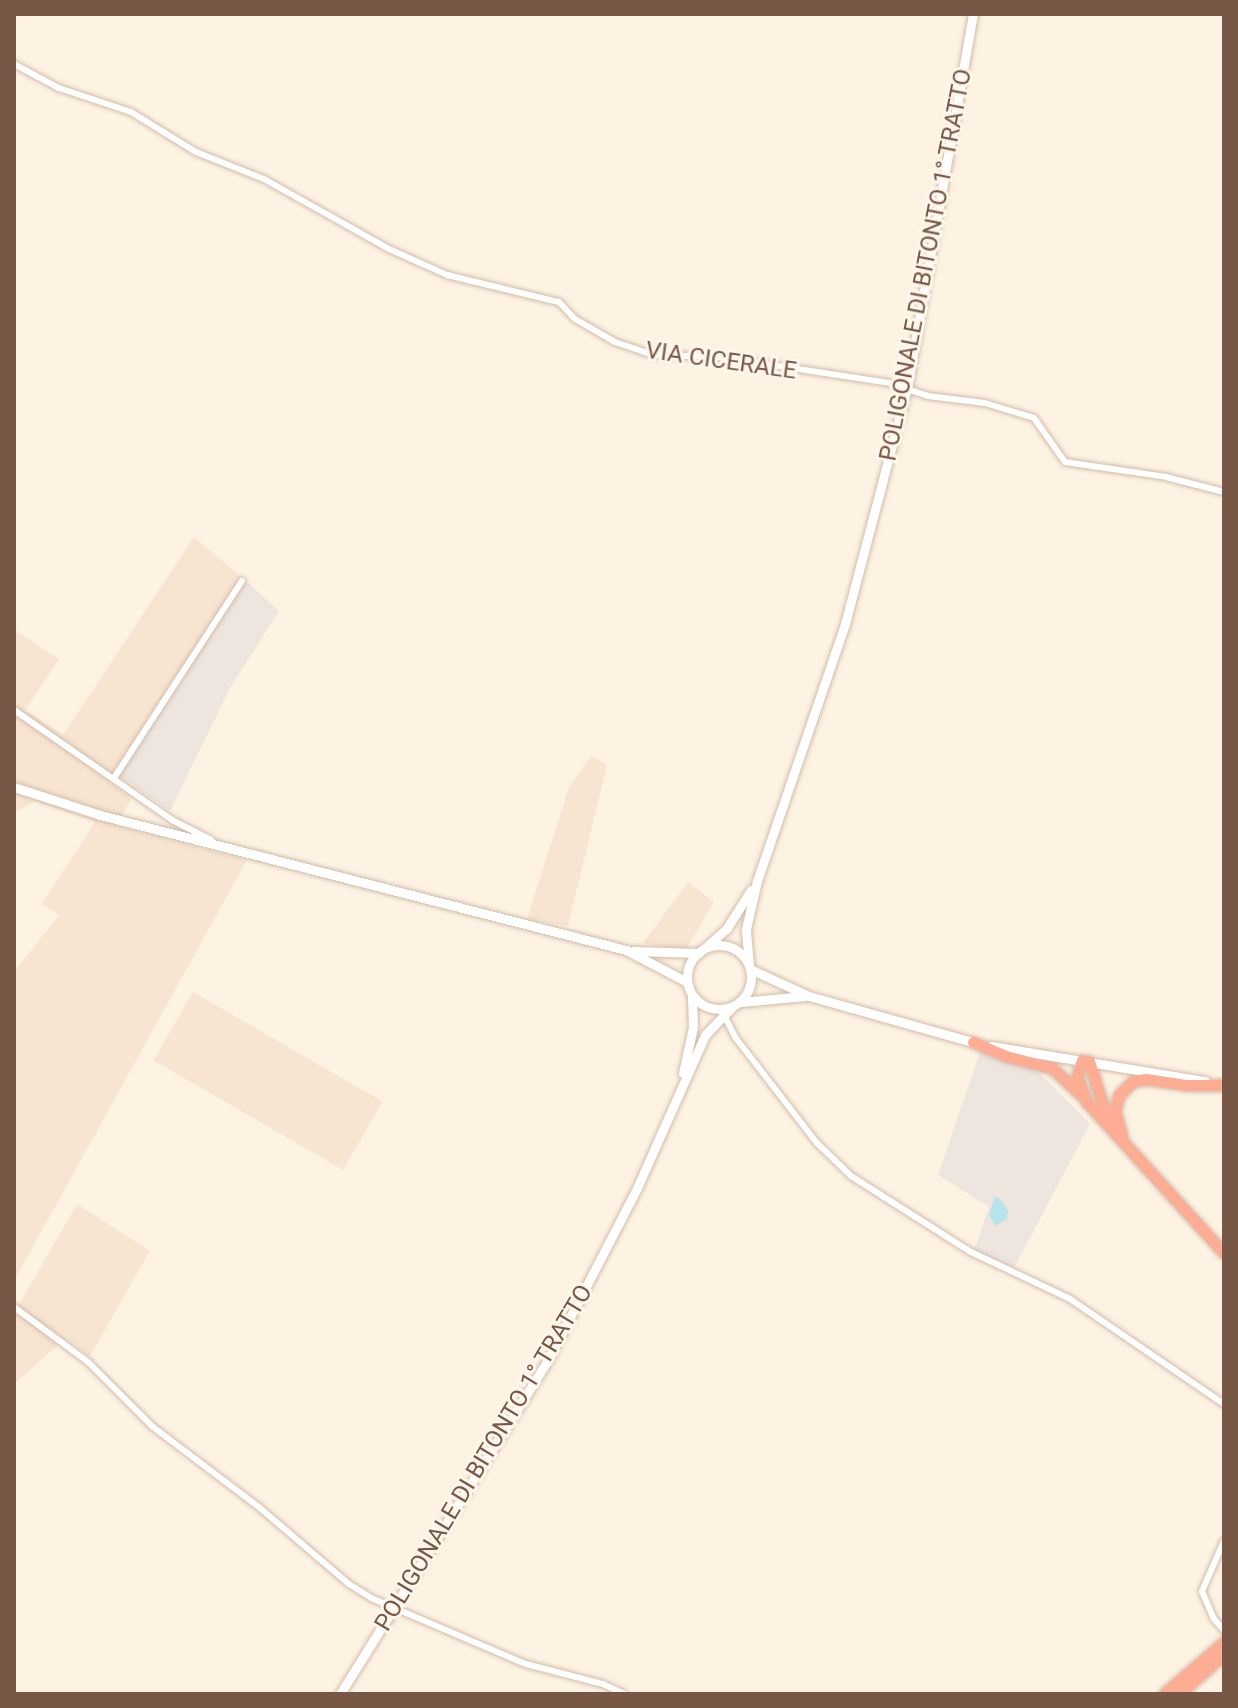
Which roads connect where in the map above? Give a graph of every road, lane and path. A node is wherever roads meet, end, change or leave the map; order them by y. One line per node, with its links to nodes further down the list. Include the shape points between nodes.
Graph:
1 (973, 14): 3 (main road, POLIGONALE DI BITONTO 1° TRATTO)
2 (14, 64): 3 (street, VIA CICERALE, via 59,88 131,112 196,152 264,179 447,275 559,302 575,319 615,342 653,355 720,357)
3 (907, 388): 4 (street, VIA CICERALE, via 1034,418 1065,462); 10 (main road, POLIGONALE DI BITONTO 1° TRATTO, via 845,624)
4 (1224, 492)
5 (242, 581): 7 (street)
6 (14, 710): 7 (street)
7 (114, 778): 9 (street, via 172,820)
8 (14, 787): 9 (main road)
9 (225, 847): 11 (main road)
10 (757, 881): 12 (main road, via 727,928); 13 (main road, via 746,929)
11 (626, 950): 12 (main road); 14 (main road)
12 (701, 951): 13 (main road, via 718,945 733,948); 14 (main road, via 689,967)
13 (750, 967): 16 (main road); 17 (main road, via 750,986)
14 (687, 982): 15 (main road)
15 (691, 992): 17 (main road, via 704,1006 724,1009); 22 (main road, via 693,1027)
16 (809, 996): 17 (main road); 19 (main road)
17 (737, 1004): 18 (main road)
18 (724, 1014): 22 (main road, via 705,1035); 28 (street, via 743,1048 817,1143 851,1176 969,1251 1070,1299)
19 (973, 1042): 20 (main road); 23 (highway, via 1052,1068)
20 (1086, 1060): 21 (main road); 23 (highway, via 1077,1077); 24 (highway)
21 (1224, 1085): 24 (highway, via 1133,1081 1116,1102)
22 (680, 1088): 30 (main road, POLIGONALE DI BITONTO 1° TRATTO, via 637,1188 550,1356)
23 (1086, 1101): 25 (highway)
24 (1118, 1131): 25 (highway)
25 (1129, 1148): 26 (highway)
26 (1224, 1253)
27 (14, 1307): 30 (street, via 88,1362 153,1427 349,1584)
28 (1224, 1404)
29 (1224, 1541): 31 (street, via 1202,1591)
30 (394, 1610): 34 (main road, POLIGONALE DI BITONTO 1° TRATTO); 35 (street, via 526,1664)
31 (1224, 1630)
32 (1224, 1642): 36 (highway)
33 (1224, 1654): 37 (highway)
34 (340, 1694)
35 (624, 1694)
36 (1164, 1694)
37 (1179, 1694)

